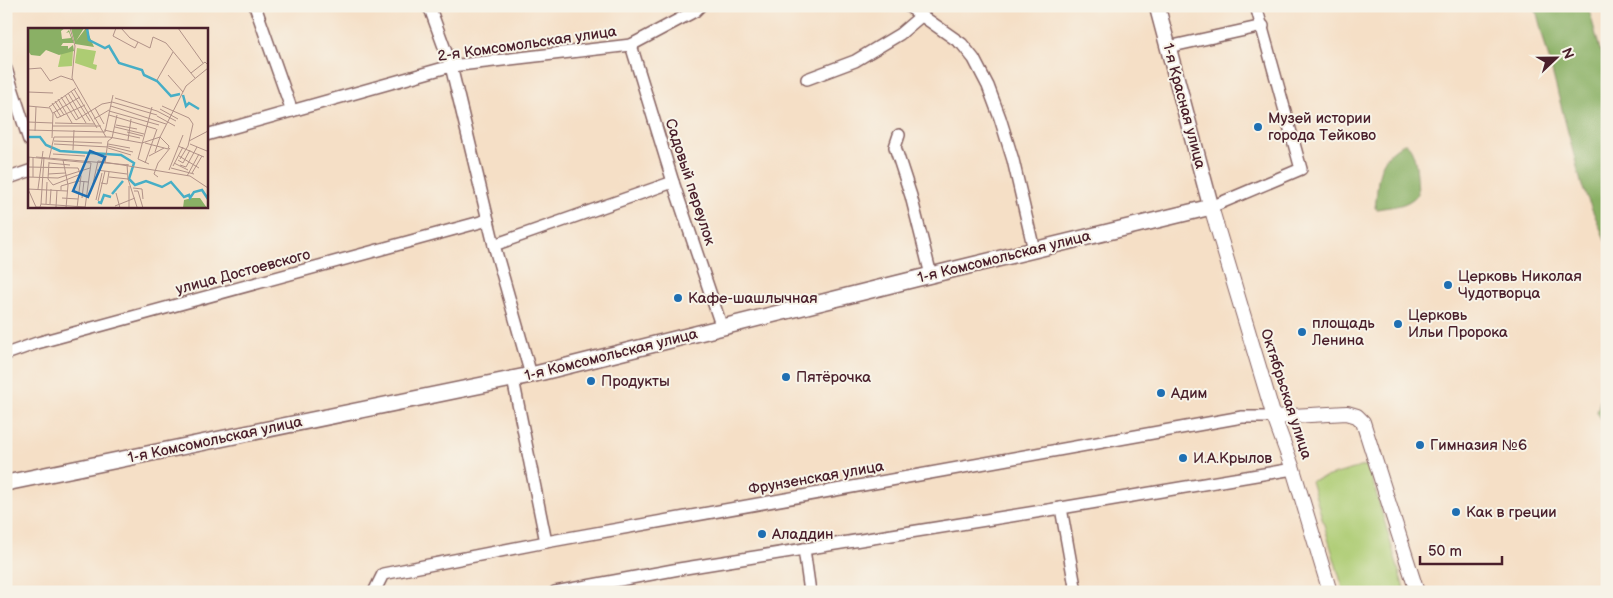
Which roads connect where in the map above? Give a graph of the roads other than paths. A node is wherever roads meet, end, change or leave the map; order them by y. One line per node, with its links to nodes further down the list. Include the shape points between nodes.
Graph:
1 (255, 6): 14 (street)
2 (426, 6): 11 (street, via 431,11)
3 (908, 6): 7 (street)
4 (1157, 6): 10 (main road, 1-я Красная улица)
5 (1256, 6): 8 (street)
6 (695, 8): 9 (street, 2-я Комсомольская улица)
7 (922, 16): 13 (street, via 900,34 856,60); 24 (street, via 962,44 988,86 1014,160)
8 (1263, 26): 10 (street); 21 (street, via 1301,169)
9 (631, 45): 11 (street, 2-я Комсомольская улица); 20 (street, Садовый переулок)
10 (1168, 47): 21 (main road, 1-я Красная улица)
11 (451, 66): 14 (street, 2-я Комсомольская улица); 22 (street)
12 (6, 69): 17 (street)
13 (807, 79)
14 (292, 111): 15 (street, 2-я Комсомольская улица)
15 (208, 134)
16 (899, 135): 25 (street, via 895,147 912,196)
17 (28, 137)
18 (28, 171): 19 (street)
19 (6, 179)
20 (673, 182): 23 (street); 26 (street, Садовый переулок)
21 (1211, 207): 24 (main road, 1-я Комсомольская улица); 30 (street, Октябрьская улица)
22 (488, 220): 23 (street); 27 (street, улица Достоевского)
23 (494, 245): 28 (street)
24 (1034, 250): 25 (main road, 1-я Комсомольская улица)
25 (931, 275): 26 (main road, 1-я Комсомольская улица)
26 (722, 328): 28 (main road, 1-я Комсомольская улица)
27 (6, 354)
28 (531, 375): 29 (main road, 1-я Комсомольская улица)
29 (513, 380): 32 (main road, 1-я Комсомольская улица); 34 (street)
30 (1274, 417): 31 (street, Октябрьская улица); 34 (street, Фрунзенская улица, via 1242,417); 41 (street, via 1346,413 1363,422)
31 (1292, 469): 33 (street); 40 (street, Октябрьская улица)
32 (6, 483)
33 (1061, 508): 35 (street); 39 (street)
34 (546, 542): 36 (street, Фрунзенская улица, via 383,574)
35 (804, 549): 37 (street); 38 (street)
36 (374, 592)
37 (555, 592)
38 (810, 592)
39 (1076, 592)
40 (1330, 592)
41 (1417, 592)

